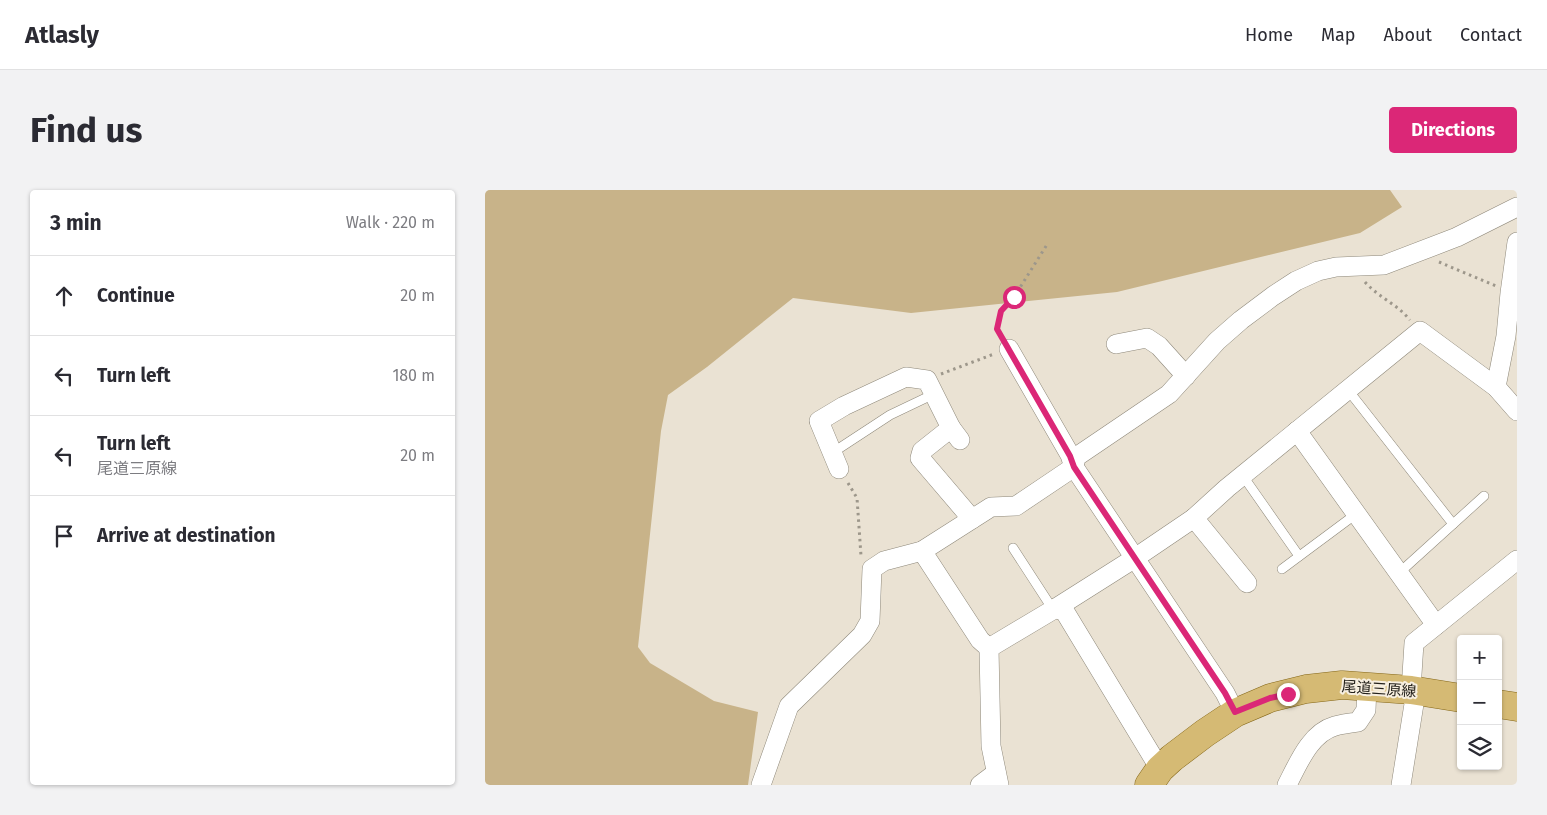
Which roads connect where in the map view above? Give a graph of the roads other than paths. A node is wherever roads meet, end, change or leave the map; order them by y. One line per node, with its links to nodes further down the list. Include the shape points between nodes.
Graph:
1 (1517, 207): 5 (street, via 1457,237 1384,265 1335,266 1296,281 1241,320)
2 (1517, 242): 6 (street, via 1506,336)
3 (1116, 344): 5 (street, via 1147,338 1159,346)
4 (1009, 348): 12 (street)
5 (1186, 376): 12 (street, via 1169,394 1076,457)
6 (1496, 386): 8 (street, via 1420,331); 9 (street)
7 (930, 387): 11 (lane); 11 (street, via 906,377 819,421); 17 (street, via 956,434 922,451 920,458)
8 (1348, 390): 10 (street); 18 (lane)
9 (1517, 411)
10 (1297, 431): 13 (street); 15 (street)
11 (835, 461)
12 (1074, 467): 17 (street, via 1016,506 991,507); 22 (street)
13 (1243, 476): 16 (street); 21 (lane)
14 (1484, 496): 18 (lane)
15 (1356, 514): 21 (lane); 25 (street)
16 (1194, 518): 22 (street); 26 (street)
17 (972, 519): 20 (street)
18 (1453, 524): 25 (lane)
19 (1013, 548): 27 (lane, via 1050,605)
20 (923, 551): 29 (street, via 980,640); 38 (street, via 884,561 872,569 870,620 862,635 789,706)
21 (1299, 556): 24 (lane)
22 (1135, 558): 27 (street); 35 (street)
23 (1517, 560): 28 (street)
24 (1281, 569)
25 (1399, 573): 28 (street)
26 (1247, 583)
27 (1056, 608): 29 (street); 36 (street, via 1065,612)
28 (1436, 625): 31 (street, via 1414,643)
29 (989, 648): 37 (street, via 991,746)
30 (1367, 686): 31 (main road, 尾道三原線); 35 (main road, 尾道三原線, via 1342,685 1306,690 1270,698); 40 (street, via 1366,710 1358,722 1333,726 1320,734 1304,753)
31 (1411, 690): 32 (main road, 尾道三原線); 41 (street, via 1414,704)
32 (1457, 697)
33 (1502, 705): 34 (main road)
34 (1517, 707)
35 (1235, 712): 36 (main road, 尾道三原線, via 1171,758)
36 (1154, 777)
37 (997, 779): 39 (street)
38 (761, 785)
39 (980, 785)
40 (1287, 785)
41 (1401, 785)

